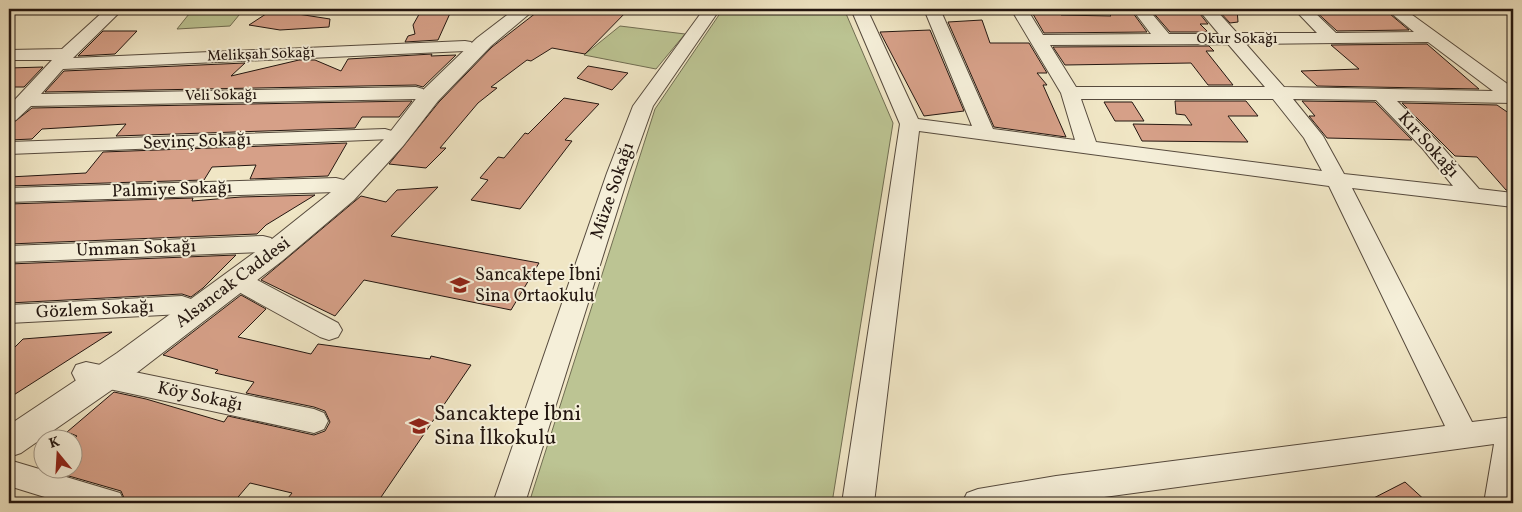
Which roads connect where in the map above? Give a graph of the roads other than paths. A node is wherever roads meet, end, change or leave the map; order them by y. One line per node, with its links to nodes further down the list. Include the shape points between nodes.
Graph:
1 (115, 9): 19 (street)
2 (511, 9): 17 (street, Alsancak Caddesi)
3 (526, 9): 20 (street, Alsancak Caddesi)
4 (712, 9): 52 (street, Müze Sokağı, via 643,106)
5 (863, 9): 27 (street)
6 (932, 9): 28 (street)
7 (1019, 9): 15 (street)
8 (1140, 9): 14 (street)
9 (1206, 9): 16 (street)
10 (1302, 9): 13 (street)
11 (1394, 9): 12 (street)
12 (1434, 37): 13 (street, Okur Sokağı); 24 (street)
13 (1332, 38): 16 (street, Okur Sokağı)
14 (1164, 39): 15 (street, Okur Sokağı); 16 (street, Okur Sokağı)
15 (1040, 40): 22 (street)
16 (1233, 40): 21 (street)
17 (465, 46): 19 (street, Melikşah Sokağı); 20 (street, Alsancak Caddesi)
18 (9, 55): 19 (street, Melikşah Sokağı)
19 (62, 59): 25 (street)
20 (424, 93): 25 (street, Veli Sokağı); 29 (street, Alsancak Caddesi); 39 (street, Alsancak Caddesi, via 395,140 345,194)
21 (1277, 93): 22 (street); 23 (street); 32 (street, via 1313,136)
22 (1070, 94): 31 (street)
23 (1382, 96): 24 (street); 35 (street, Kır Sokağı)
24 (1513, 97)
25 (26, 100): 26 (street)
26 (9, 116)
27 (910, 124): 28 (street); 53 (street)
28 (985, 134): 31 (street)
29 (385, 135): 30 (street, Sevinç Sokağı); 33 (street, Alsancak Caddesi)
30 (9, 148)
31 (1088, 148): 32 (street)
32 (1337, 180): 35 (street); 46 (street)
33 (336, 185): 34 (street, Palmiye Sokağı); 37 (street, Alsancak Caddesi)
34 (9, 195)
35 (1473, 196): 36 (street)
36 (1513, 200)
37 (263, 244): 38 (street, Umman Sokağı); 40 (street, Alsancak Caddesi)
38 (9, 254)
39 (237, 280): 42 (street); 43 (street, Alsancak Caddesi, via 128,362)
40 (182, 305): 41 (street, Gözlem Sokağı); 43 (street, Alsancak Caddesi)
41 (9, 314)
42 (329, 330)
43 (95, 375): 44 (street, Köy Sokağı); 45 (street, Alsancak Caddesi); 48 (street, Alsancak Caddesi)
44 (314, 422)
45 (9, 426)
46 (1464, 435): 47 (street); 50 (street)
47 (1512, 435): 55 (street)
48 (9, 443)
49 (9, 473): 51 (street)
50 (1064, 496): 54 (street)
51 (110, 503)
52 (509, 503)
53 (858, 503)
54 (978, 503)
55 (1500, 503)

